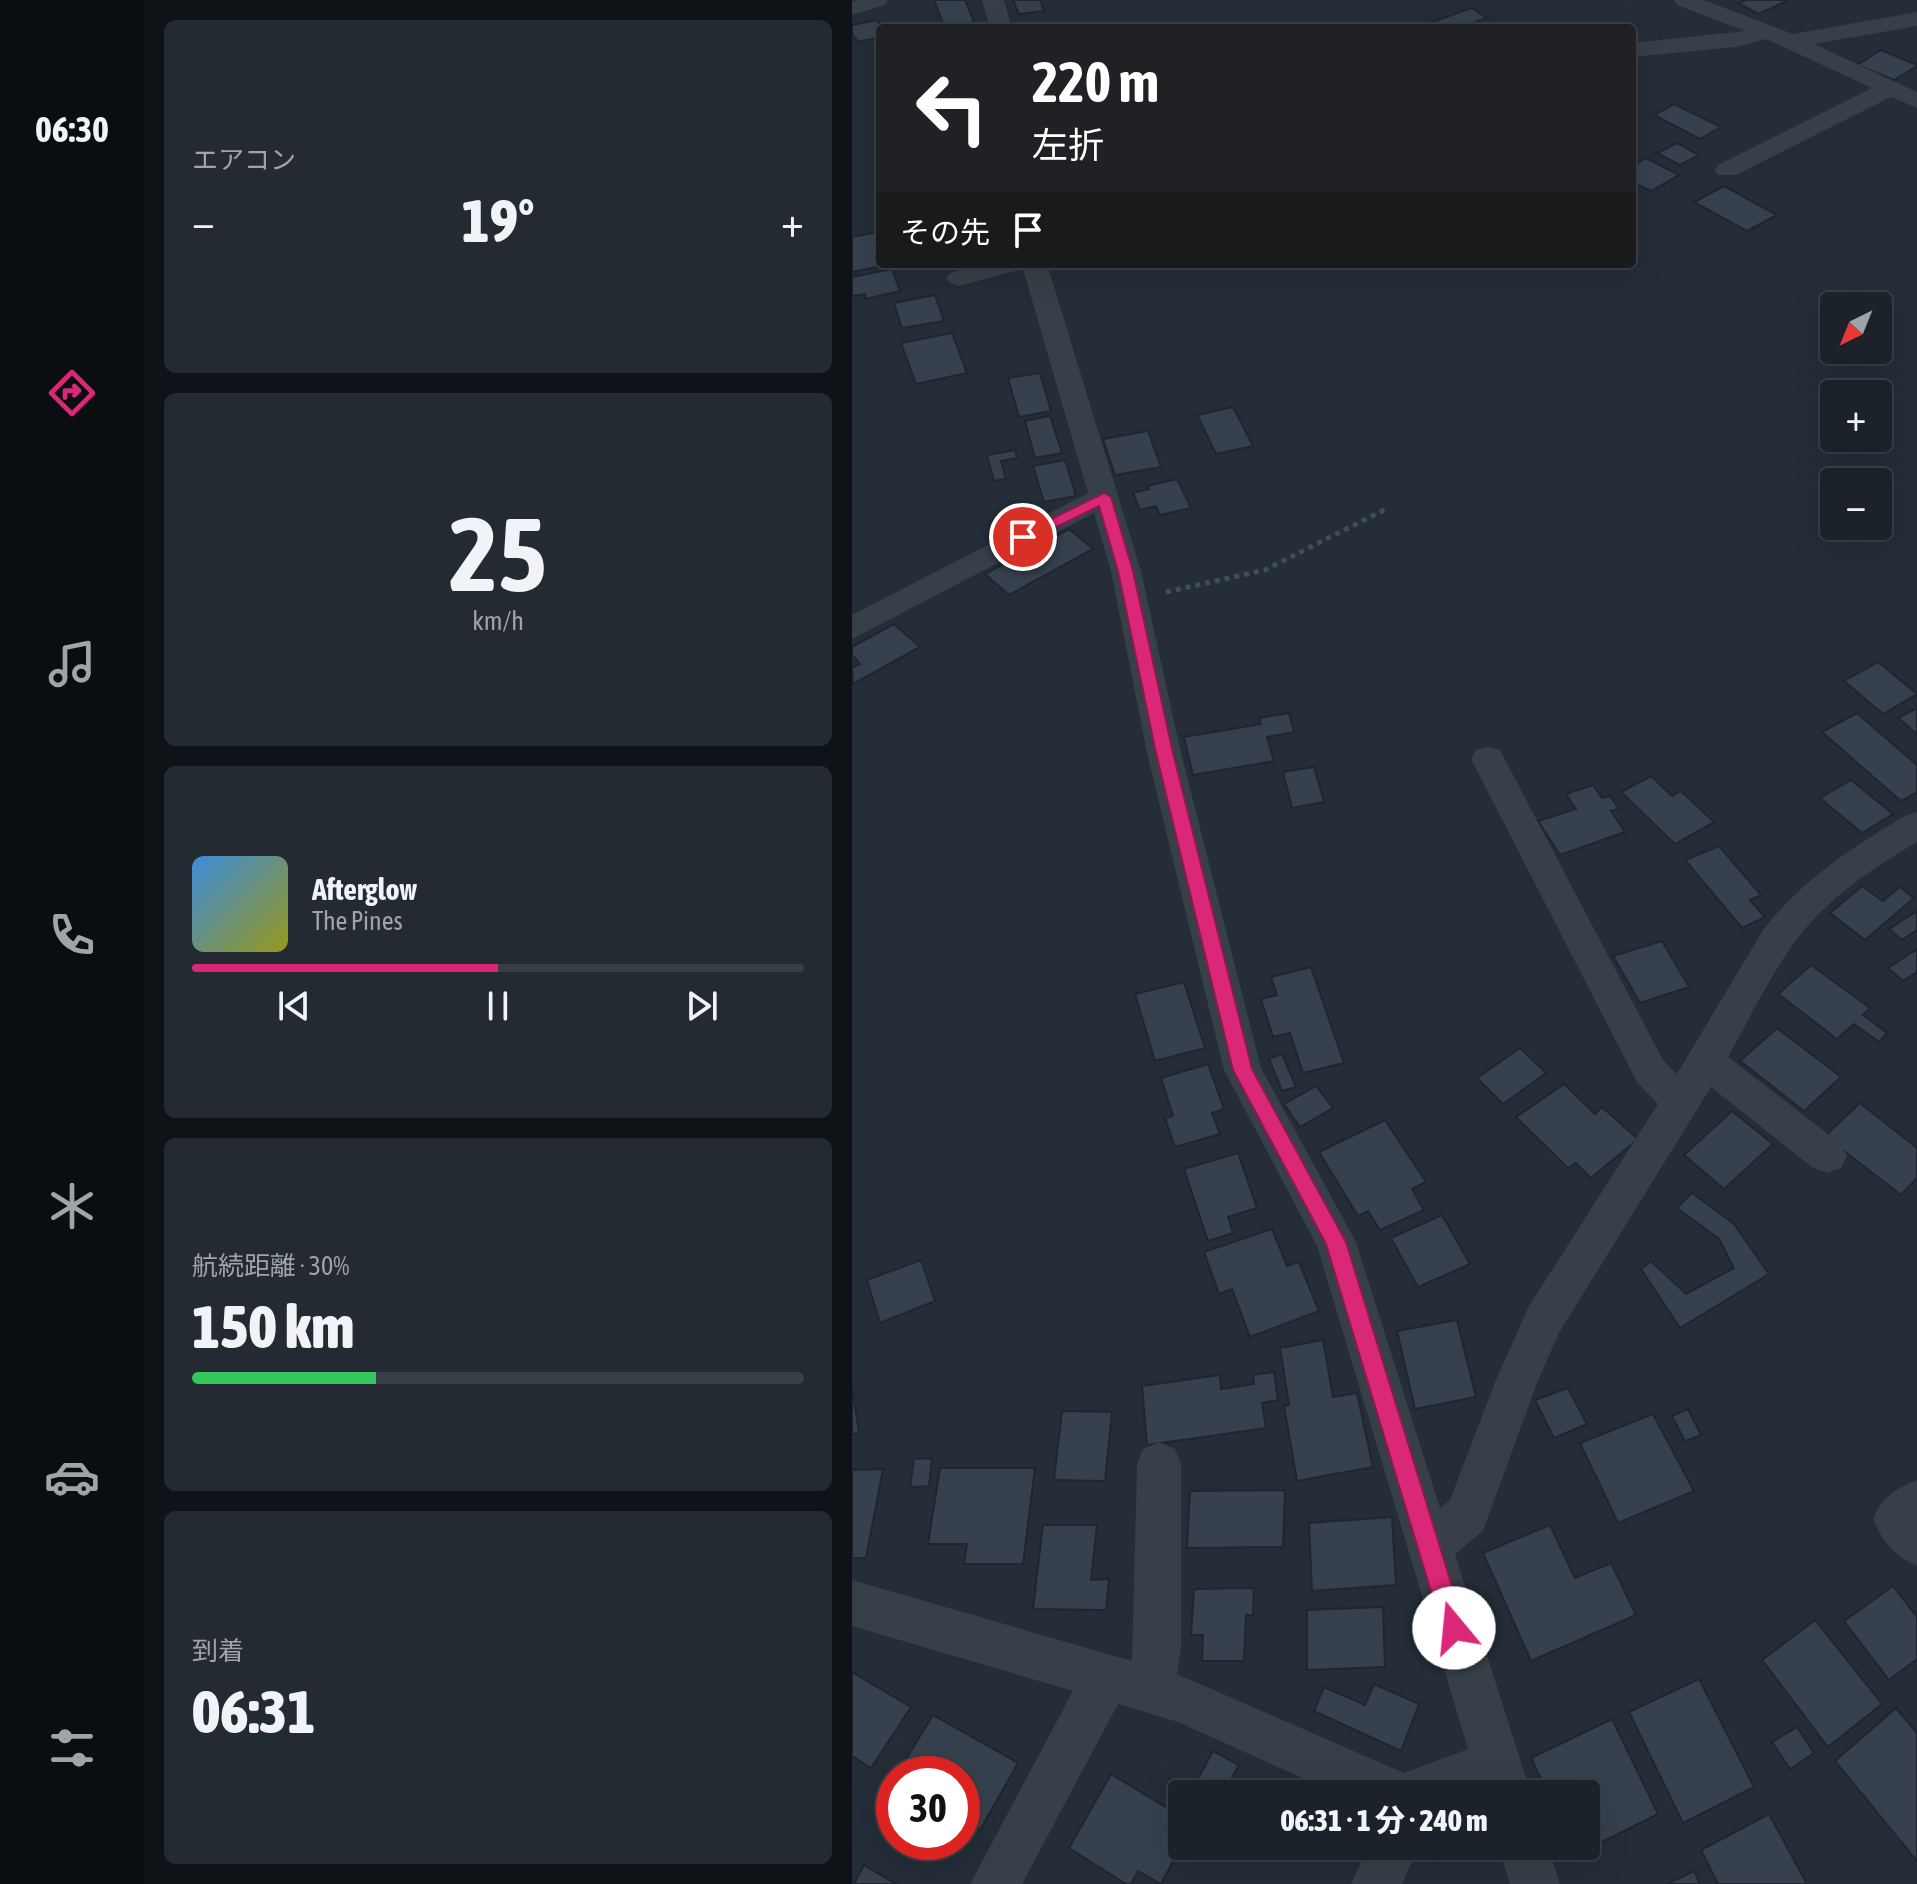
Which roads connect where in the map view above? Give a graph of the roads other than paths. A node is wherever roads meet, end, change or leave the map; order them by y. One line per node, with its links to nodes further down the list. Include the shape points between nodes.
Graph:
1 (876, 0): 4 (street)
2 (993, 0): 6 (street)
3 (1685, 0): 7 (street)
4 (852, 9)
5 (1917, 19): 8 (street)
6 (1000, 24)
7 (1768, 32): 8 (street); 9 (street)
8 (1791, 41): 10 (street)
9 (1636, 50)
10 (1891, 88): 11 (street); 12 (street)
11 (1917, 101)
12 (1727, 170)
13 (998, 268): 15 (street)
14 (1035, 268): 16 (street)
15 (959, 278)
16 (1104, 497): 17 (street); 26 (street, via 1243,1070 1336,1242)
17 (852, 628)
18 (1488, 759): 21 (street, via 1650,1071)
19 (1917, 825): 20 (street, via 1861,858 1789,921)
20 (1706, 1061): 21 (street); 22 (street)
21 (1681, 1102): 26 (street, via 1544,1320 1467,1515)
22 (1827, 1156)
23 (1159, 1464): 28 (street, via 1158,1649)
24 (1917, 1502): 25 (street, via 1895,1519)
25 (1917, 1543)
26 (1428, 1547): 29 (street)
27 (852, 1603): 28 (street)
28 (1129, 1683): 30 (street, via 1182,1699); 33 (street)
29 (1501, 1779)
30 (1363, 1780)
31 (1387, 1860): 34 (street)
32 (1527, 1860): 35 (street)
33 (995, 1884)
34 (1376, 1884)
35 (1535, 1884)

